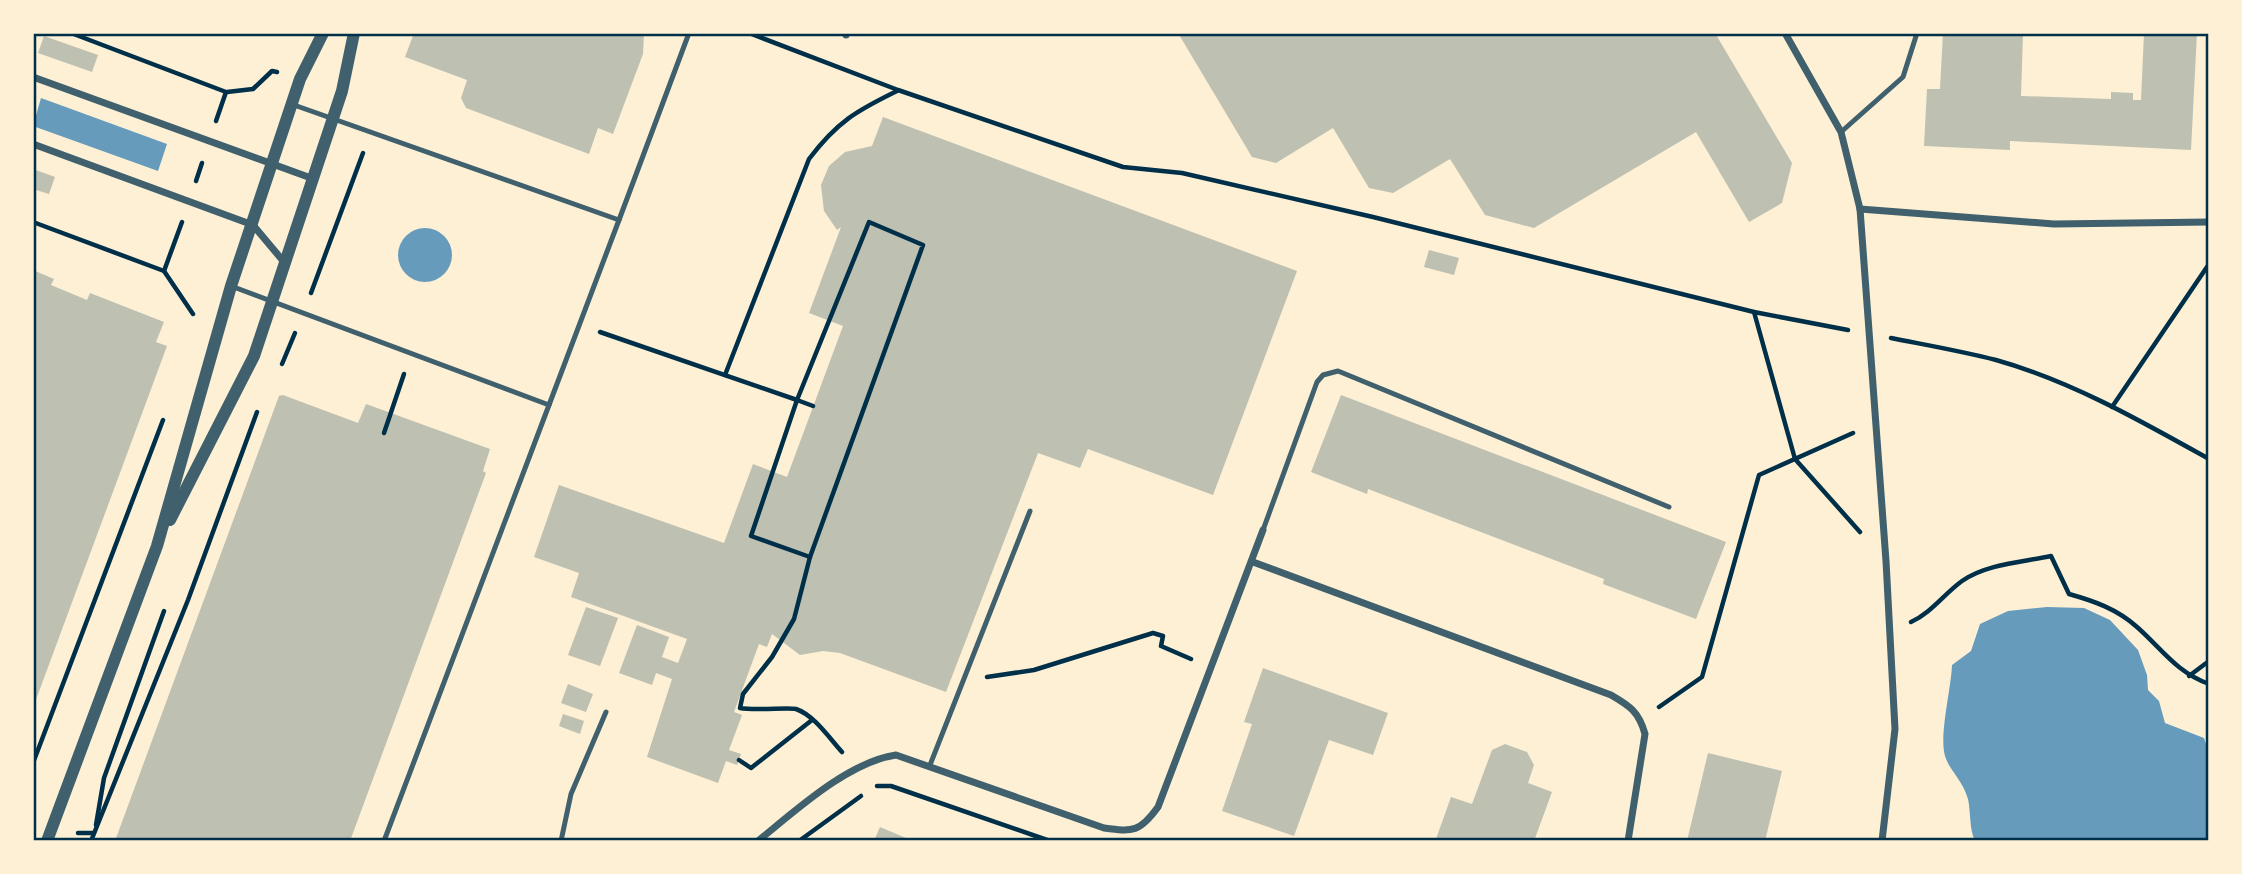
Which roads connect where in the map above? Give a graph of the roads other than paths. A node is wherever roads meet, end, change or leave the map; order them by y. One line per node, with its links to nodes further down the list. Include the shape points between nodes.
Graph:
1 (323, 33): 7 (street, via 300,79)
2 (354, 33): 8 (street)
3 (689, 33): 14 (lane)
4 (1785, 33): 9 (street)
5 (1917, 33): 9 (lane, via 1903,77)
6 (33, 77): 11 (street)
7 (294, 105): 8 (lane); 11 (street)
8 (333, 119): 12 (street); 14 (lane)
9 (1841, 132): 13 (street)
10 (33, 144): 16 (street)
11 (272, 165): 12 (street); 16 (street)
12 (311, 178): 17 (street)
13 (1860, 209): 15 (street, via 2054,225); 33 (street, via 1895,729)
14 (619, 220): 20 (lane)
15 (2209, 222)
16 (253, 225): 17 (street); 18 (street)
17 (284, 262): 19 (street)
18 (230, 286): 19 (lane); 24 (street)
19 (272, 300): 20 (lane); 24 (street, via 254,356)
20 (549, 405): 29 (lane)
21 (1669, 507): 23 (lane, via 1338,370 1317,382)
22 (1030, 511): 27 (lane)
23 (1263, 530): 25 (street)
24 (157, 546): 28 (street)
25 (1252, 562): 27 (street, via 1158,807 1147,822 1131,832 1104,828); 32 (street, via 1611,695 1632,707 1645,734)
26 (606, 712): 30 (lane, via 571,794)
27 (930, 765): 31 (street, via 896,755 878,757)
28 (47, 841)
29 (384, 841)
30 (561, 841)
31 (758, 841)
32 (1628, 841)
33 (1882, 841)

